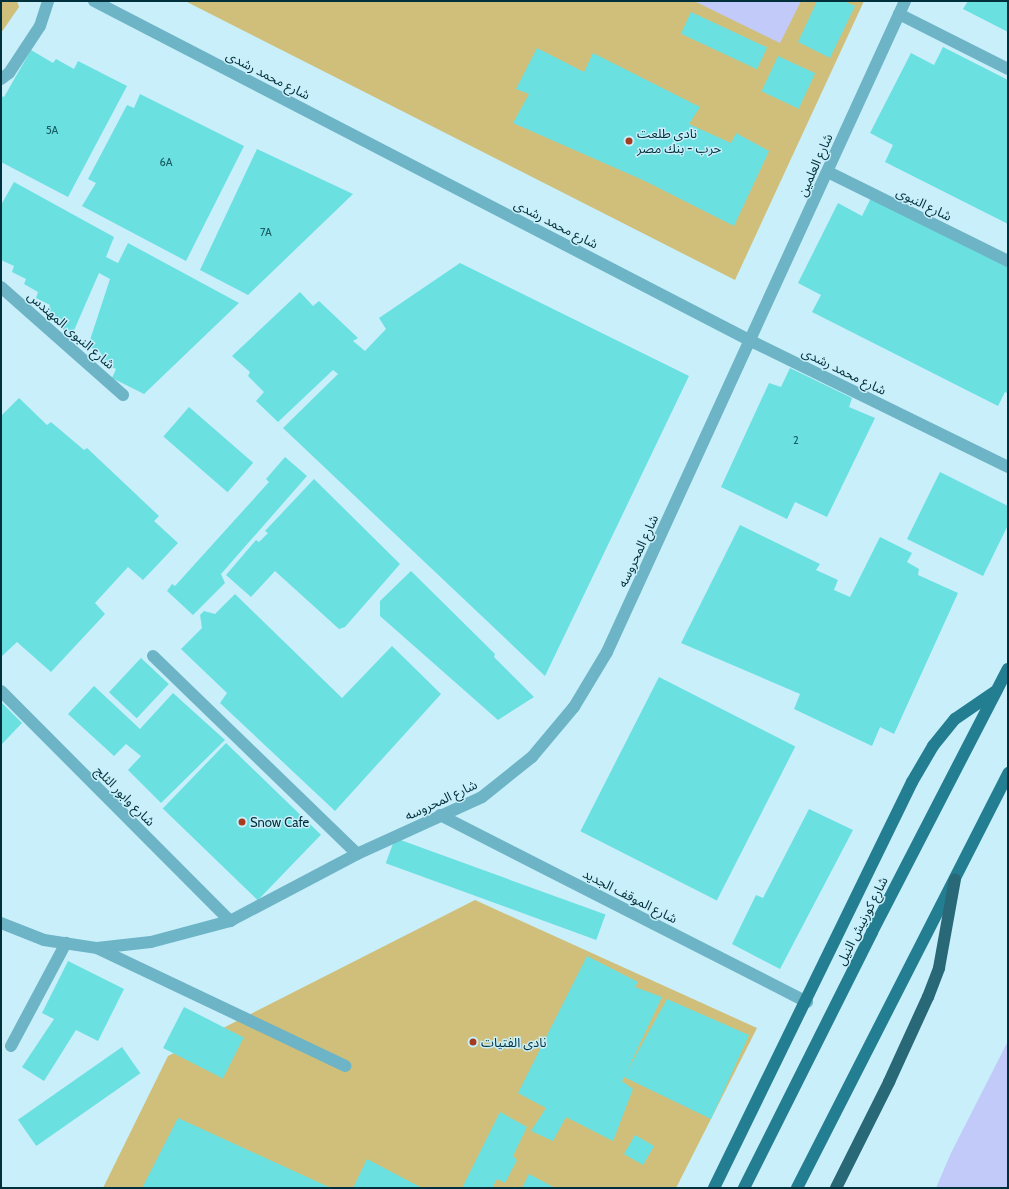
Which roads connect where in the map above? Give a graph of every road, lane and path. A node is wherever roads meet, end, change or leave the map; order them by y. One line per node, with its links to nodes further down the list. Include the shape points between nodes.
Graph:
1 (48, 1): 6 (street, via 40,26 9,73)
2 (94, 1): 10 (street, شارع محمد رشدى)
3 (905, 1): 4 (street, شارع العلمين)
4 (899, 14): 5 (street); 7 (street, شارع العلمين)
5 (1008, 69)
6 (1, 79)
7 (828, 172): 8 (street, شارع النبوى); 10 (street, شارع العلمين)
8 (1008, 261)
9 (1, 287): 11 (street, شارع النبوى المهندس)
10 (751, 341): 12 (street, شارع محمد رشدى); 18 (street, شارع المحروسه, via 607,652 574,707 532,756 482,797)
11 (123, 395)
12 (1008, 467)
13 (153, 656): 19 (street)
14 (1008, 669): 16 (main road, شارع كورنيش النيل)
15 (1, 691): 21 (street, شارع وابور الثلج)
16 (997, 691): 25 (main road, via 955,719 932,746 912,782); 29 (main road, شارع كورنيش النيل, via 872,932)
17 (1008, 773): 20 (main road)
18 (440, 815): 19 (street, شارع المحروسه); 25 (street, شارع الموقف الجديد)
19 (357, 854): 21 (street, شارع المحروسه)
20 (955, 879): 30 (main road); 31 (highway, via 940,961 928,997)
21 (230, 921): 24 (street, شارع المحروسه, via 151,942)
22 (1, 923): 23 (street, شارع المحروسه, via 44,940)
23 (66, 943): 24 (street, شارع المحروسه); 26 (street)
24 (98, 948): 27 (street)
25 (807, 1002): 28 (main road)
26 (11, 1046)
27 (345, 1066)
28 (714, 1188)
29 (744, 1188)
30 (797, 1188)
31 (836, 1188)

